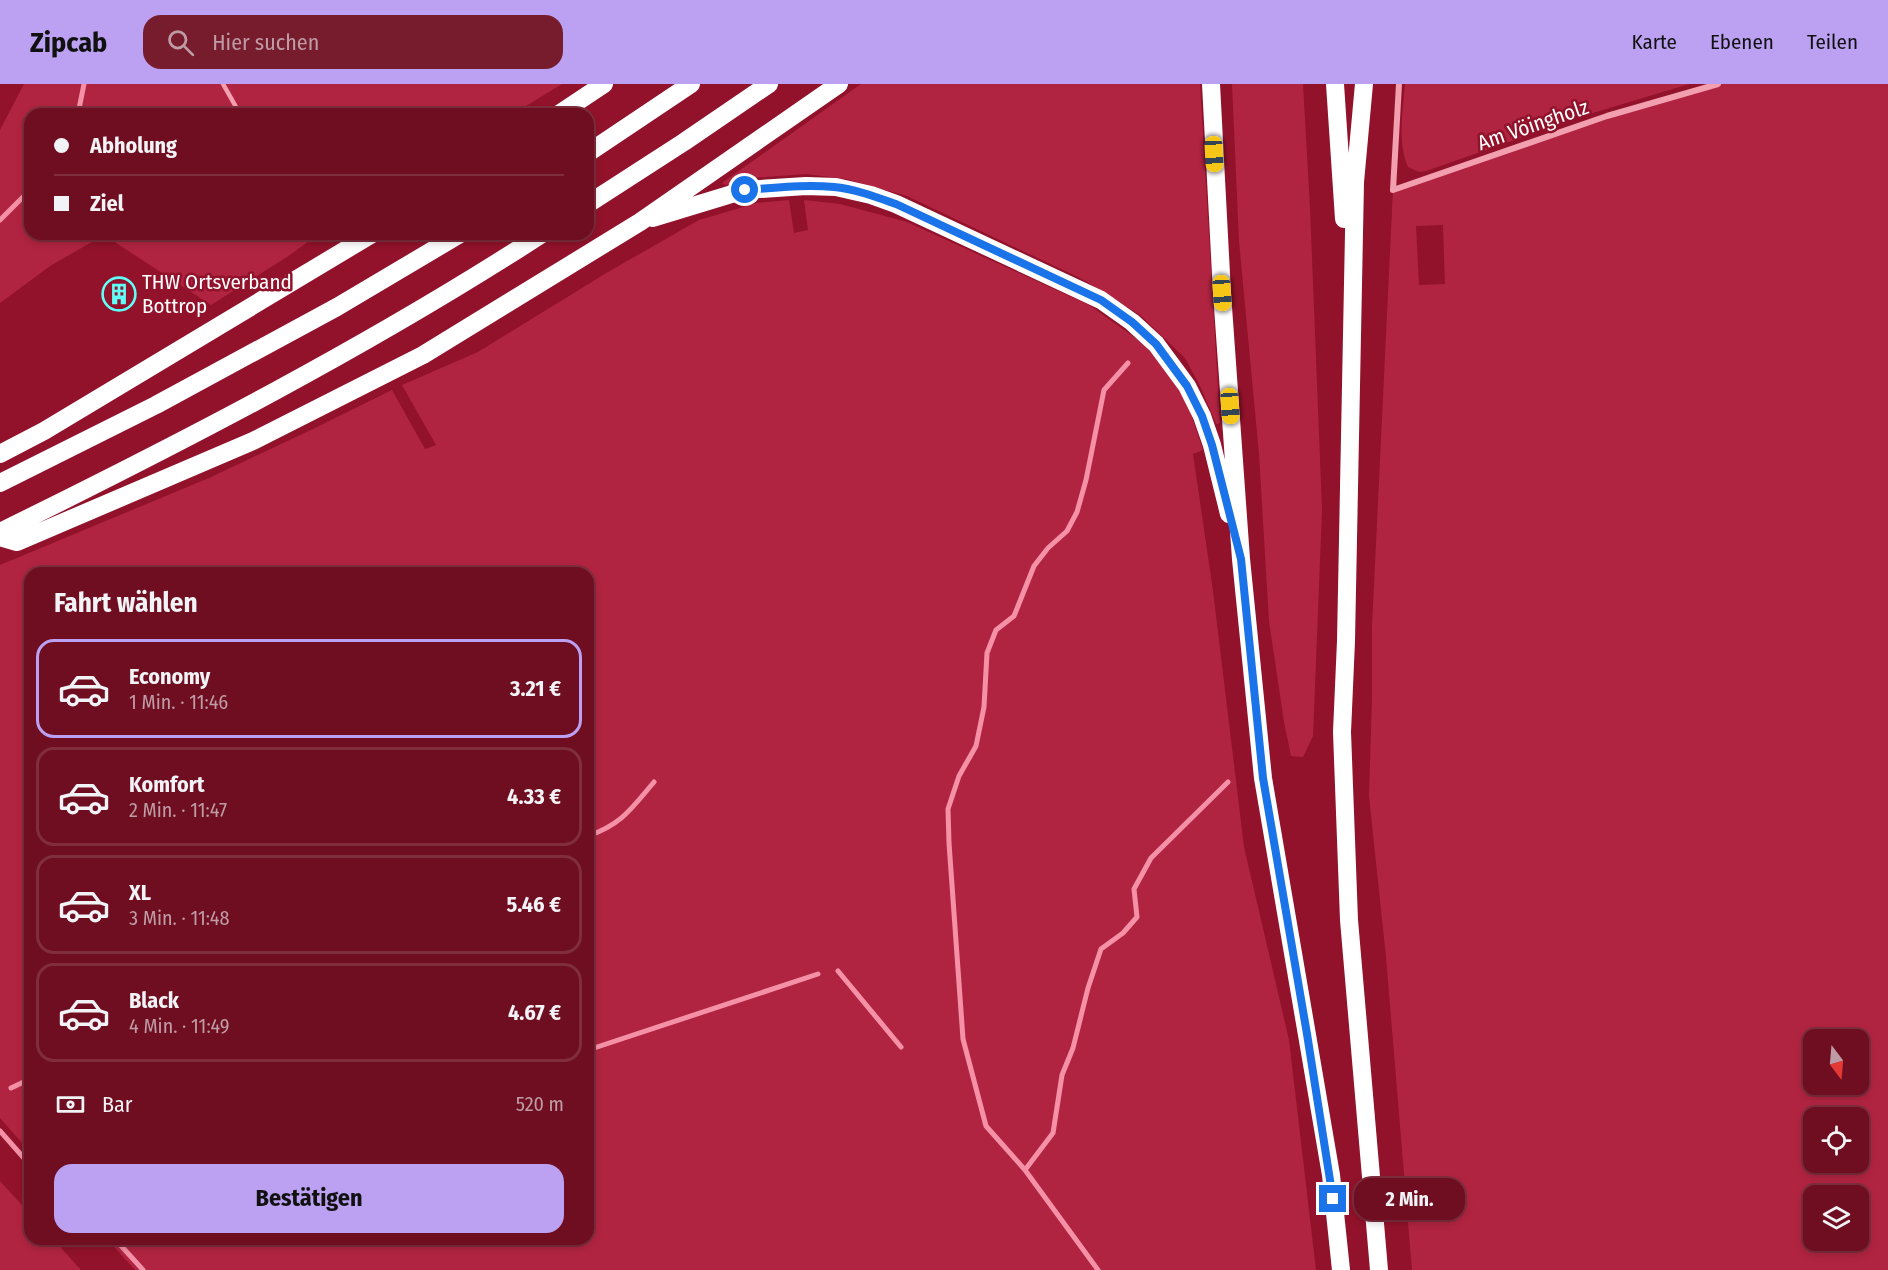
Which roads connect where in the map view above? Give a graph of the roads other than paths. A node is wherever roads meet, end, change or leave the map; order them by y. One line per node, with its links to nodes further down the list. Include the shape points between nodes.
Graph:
1 (223, 84): 11 (lane)
2 (604, 84): 12 (highway)
3 (691, 84): 13 (highway)
4 (769, 84): 14 (highway)
5 (839, 84): 15 (highway)
6 (1211, 84): 24 (highway)
7 (1335, 84): 19 (highway)
8 (1364, 84): 19 (highway, via 1355,182)
9 (1399, 84): 10 (street, Am Vöingholz, via 1394,190 1607,117)
10 (1718, 84)
11 (237, 108)
12 (568, 108)
13 (594, 149)
14 (594, 200)
15 (640, 222): 23 (highway, via 423,355 253,441 17,542); 24 (highway, via 745,190 836,187 896,204 1101,300 1156,344 1187,386 1212,445)
16 (362, 240): 20 (highway)
17 (450, 240): 21 (highway, via 337,307 156,405)
18 (533, 240): 22 (highway, via 477,276 263,397)
19 (1352, 344): 26 (highway, via 1343,744 1349,920)
20 (0, 454)
21 (0, 483)
22 (0, 532)
23 (0, 537)
24 (1241, 559): 25 (highway, via 1263,778 1331,1175)
25 (1341, 1270)
26 (1379, 1270)

